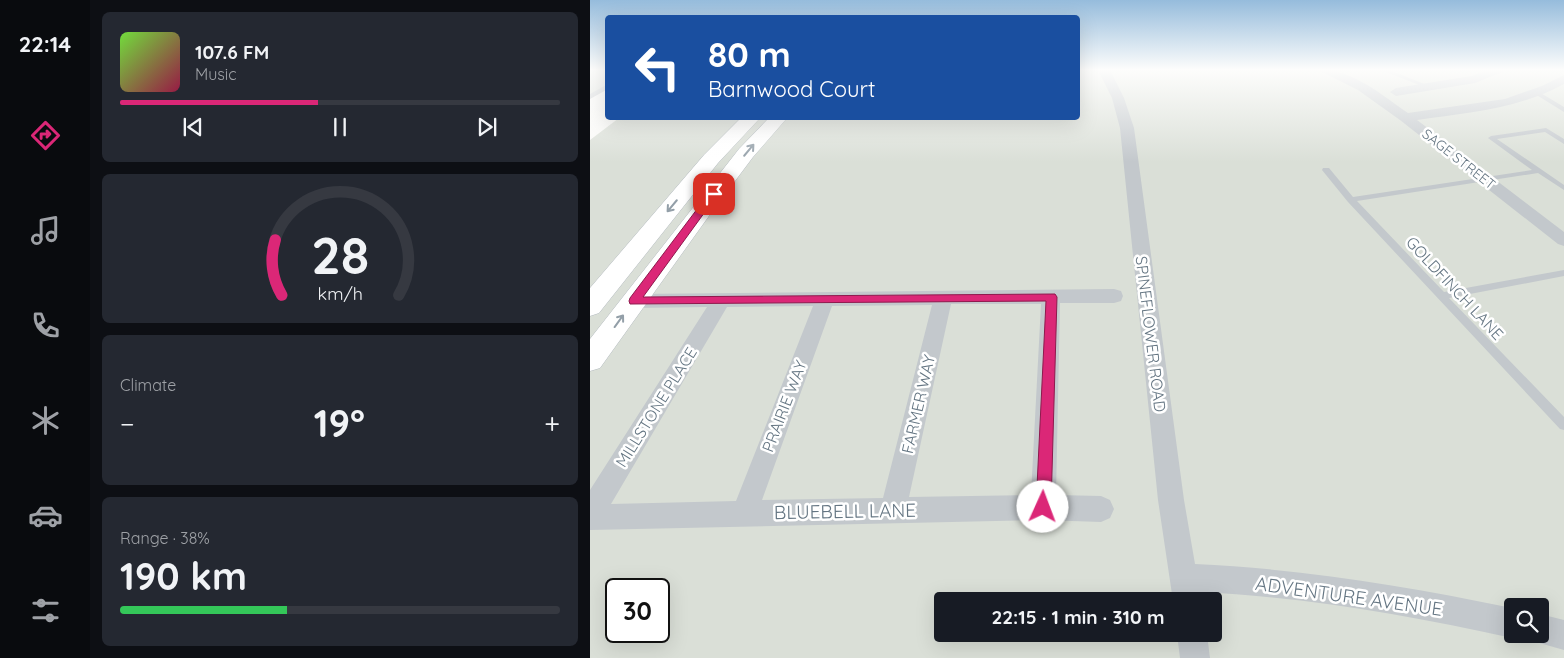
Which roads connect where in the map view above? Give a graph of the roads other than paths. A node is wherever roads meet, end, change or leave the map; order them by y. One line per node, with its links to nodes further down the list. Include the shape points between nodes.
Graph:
1 (1119, 101): 34 (street, SPINEFLOWER ROAD, via 1127,128 1172,500)
2 (1382, 101): 6 (street, SAGE STREET)
3 (1510, 101): 6 (street)
4 (1549, 101): 5 (lane)
5 (1564, 110)
6 (1406, 117): 12 (street, SAGE STREET)
7 (749, 120): 26 (main road, one-way to 26, via 711,159)
8 (776, 120): 25 (main road, one-way to 8, via 746,153)
9 (1564, 142): 11 (lane, via 1546,130 1491,138)
10 (1326, 170): 16 (lane, GOLDFINCH LANE)
11 (1538, 171): 12 (lane); 14 (lane)
12 (1485, 179): 16 (lane); 17 (street, SAGE STREET)
13 (1564, 180): 14 (lane)
14 (1554, 182): 15 (lane)
15 (1564, 188)
16 (1351, 200): 20 (lane, GOLDFINCH LANE)
17 (1564, 240)
18 (1564, 273): 20 (lane)
19 (1114, 296): 21 (street)
20 (1442, 296): 28 (lane, GOLDFINCH LANE)
21 (1051, 297): 22 (street); 29 (street)
22 (943, 298): 23 (street); 31 (street, FARMER WAY)
23 (825, 299): 24 (street); 32 (street, PRAIRIE WAY)
24 (721, 300): 25 (street); 33 (street, MILLSTONE PLACE)
25 (634, 301): 27 (main road, one-way to 25)
26 (590, 306)
27 (590, 360)
28 (1564, 425)
29 (1043, 507): 30 (street, BLUEBELL LANE); 31 (street, BLUEBELL LANE)
30 (1101, 509)
31 (893, 510): 32 (street, BLUEBELL LANE)
32 (744, 513): 33 (street, BLUEBELL LANE)
33 (590, 515)
34 (1186, 589): 35 (street, ADVENTURE AVENUE, via 1229,579 1345,592)
35 (1504, 622)
36 (1549, 631): 37 (street)
37 (1564, 635)
38 (1193, 642): 39 (street)
39 (1195, 658)

